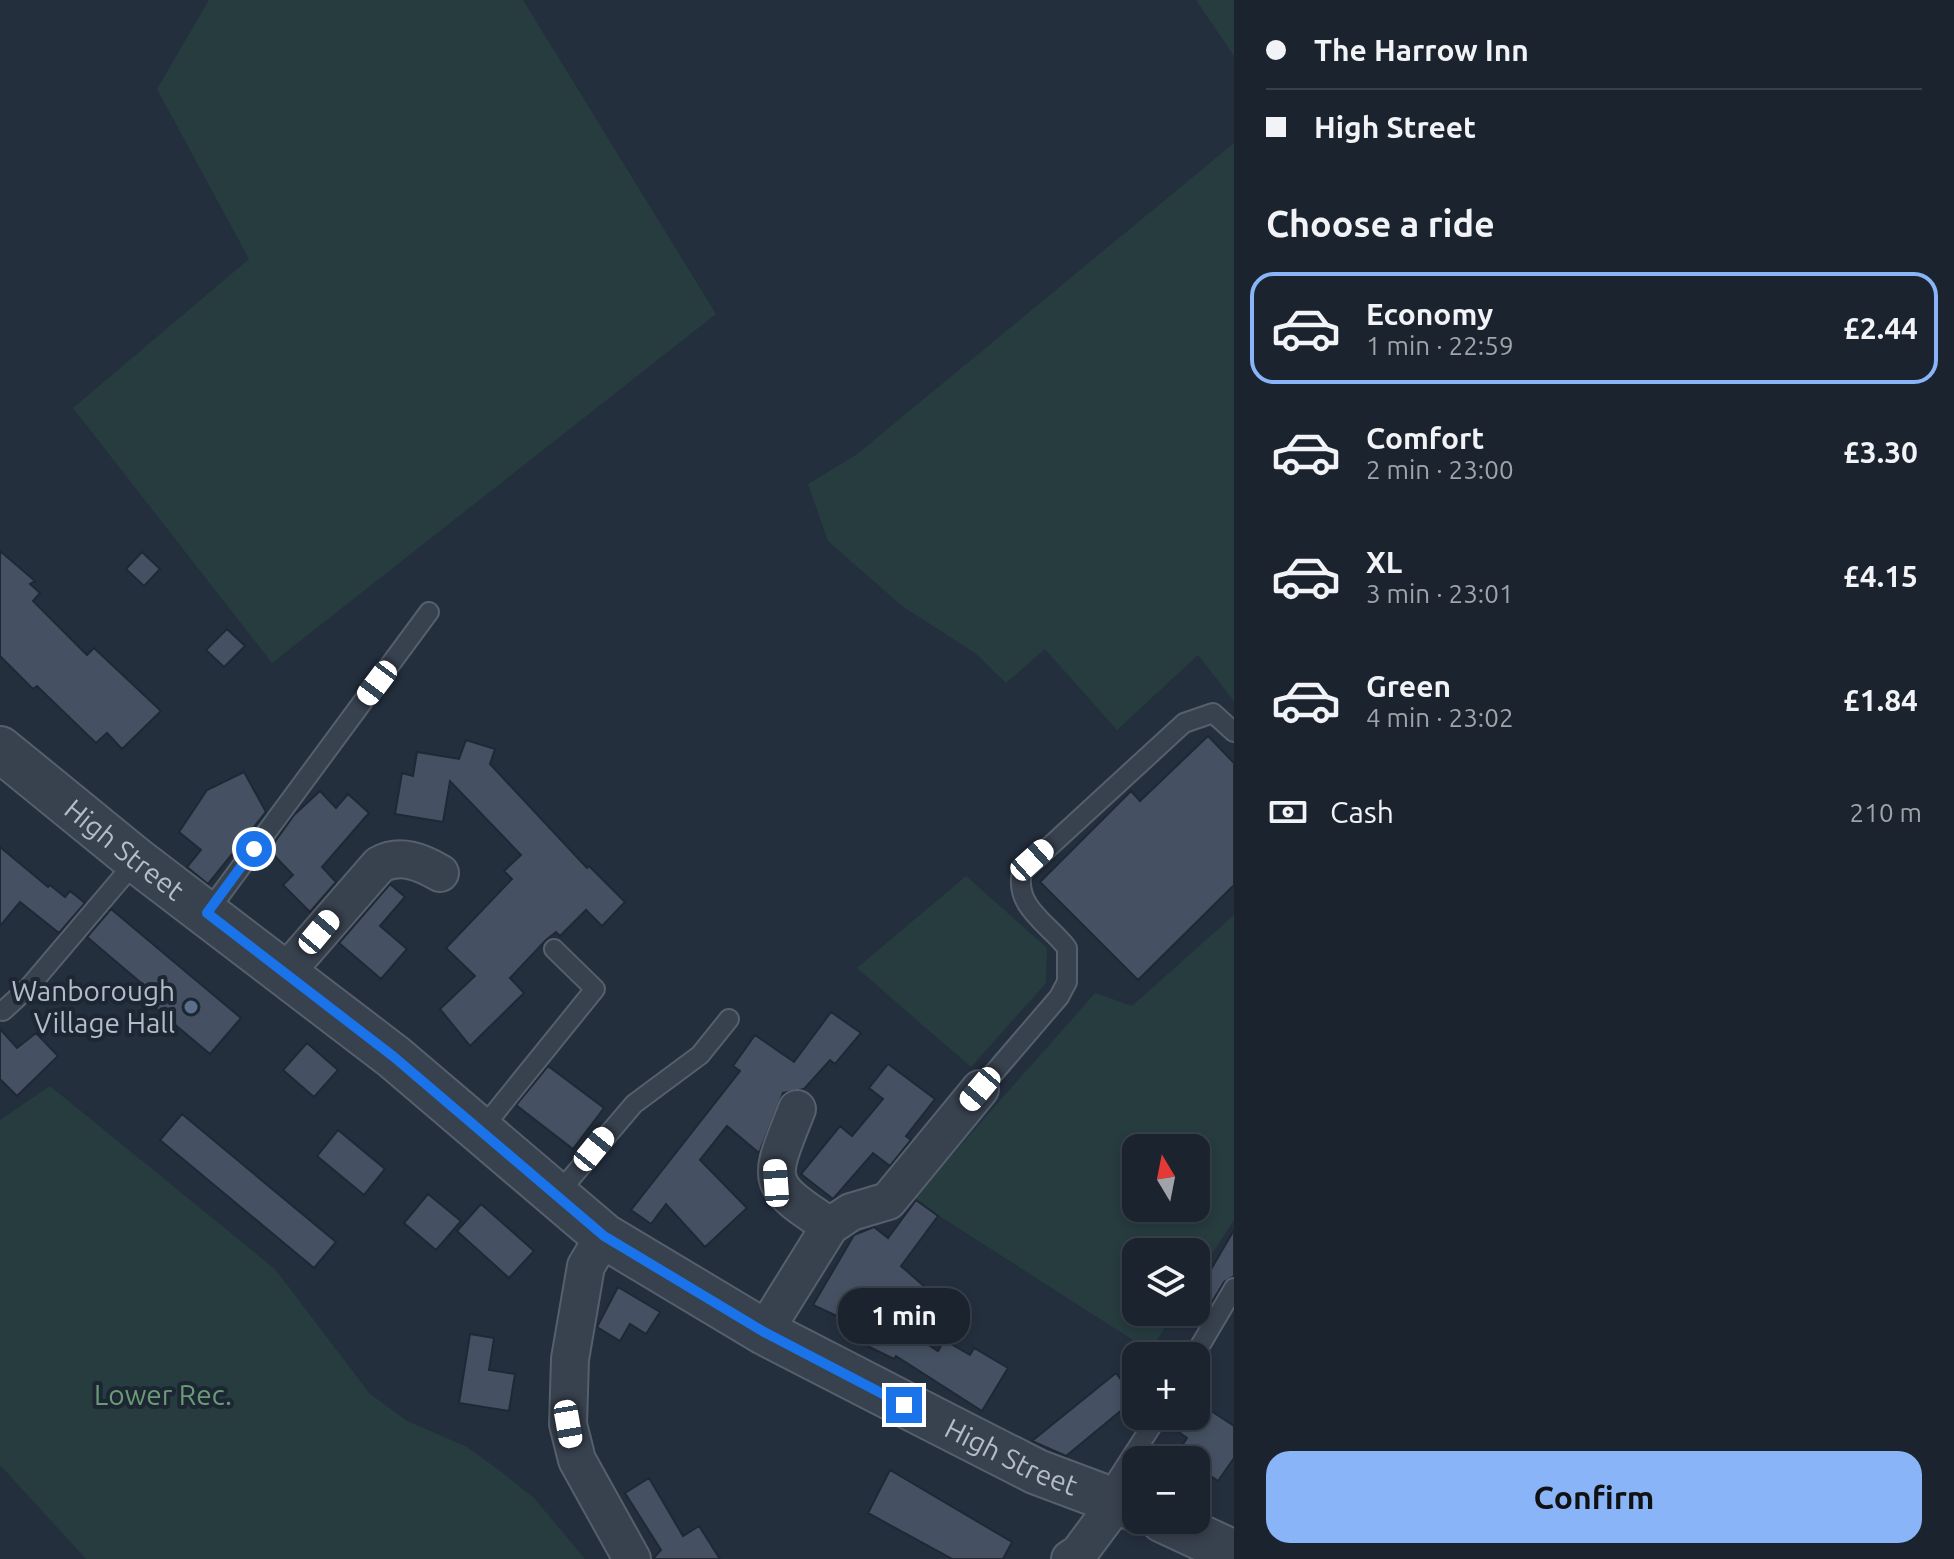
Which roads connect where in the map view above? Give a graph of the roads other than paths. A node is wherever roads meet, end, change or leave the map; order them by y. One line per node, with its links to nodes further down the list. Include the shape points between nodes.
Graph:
1 (429, 612): 6 (lane)
2 (1234, 732): 11 (lane, via 1213,713 1184,723 1022,872 1019,884 1026,905 1067,948 1067,982)
3 (0, 749): 4 (street, High Street)
4 (136, 860): 6 (street, High Street); 9 (lane)
5 (440, 873): 8 (street, via 415,860 379,865)
6 (207, 913): 8 (street, High Street)
7 (554, 949): 13 (lane, via 595,989)
8 (286, 972): 13 (street, High Street)
9 (3, 1011)
10 (729, 1019): 14 (lane, via 700,1055 634,1104)
11 (980, 1089): 15 (street, via 888,1201 851,1212)
12 (797, 1109): 15 (street, via 775,1165 776,1183 788,1198)
13 (481, 1130): 14 (street, High Street)
14 (555, 1197): 16 (street, High Street)
15 (830, 1226): 18 (street)
16 (604, 1236): 18 (street, High Street); 24 (street, via 586,1266 570,1359 568,1424 584,1476)
17 (1234, 1288): 19 (lane)
18 (764, 1332): 21 (street, High Street, via 1037,1472)
19 (1202, 1342)
20 (1152, 1430): 21 (lane)
21 (1119, 1503): 25 (street)
22 (1193, 1534): 23 (street)
23 (1234, 1553)
24 (632, 1559)
25 (1070, 1559)

